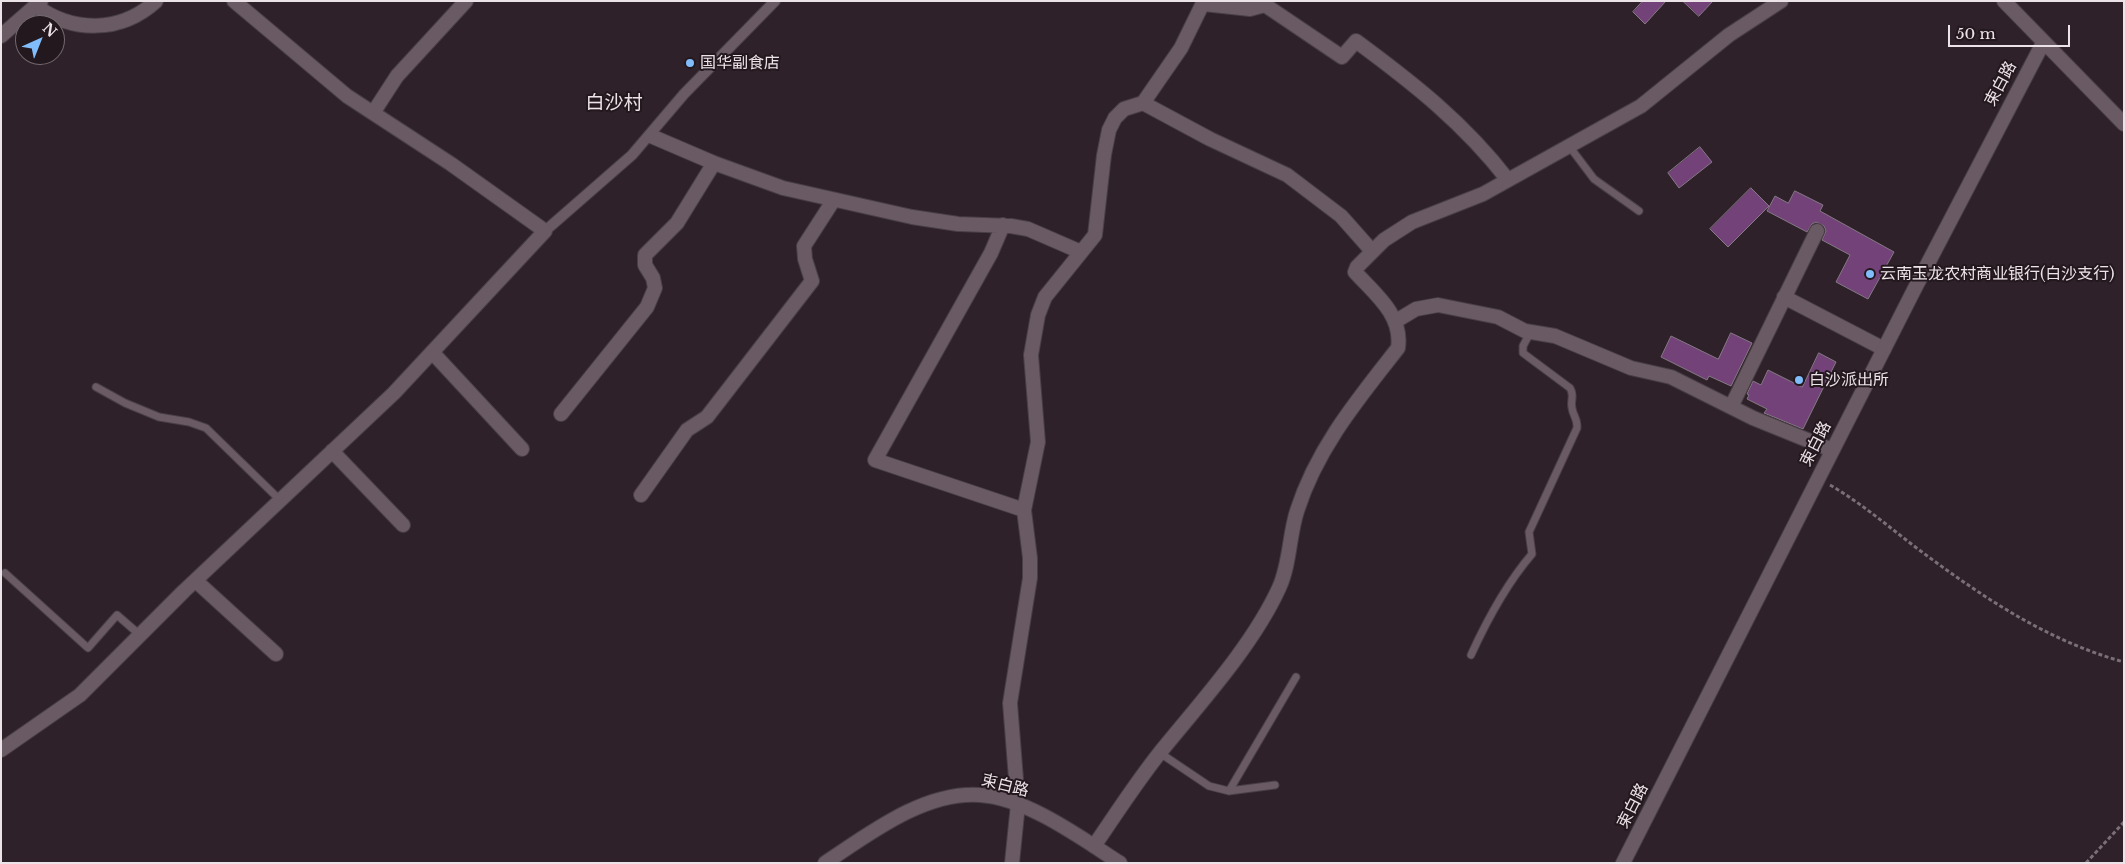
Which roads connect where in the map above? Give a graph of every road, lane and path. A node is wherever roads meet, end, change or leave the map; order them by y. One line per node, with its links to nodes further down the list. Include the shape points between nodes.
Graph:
1 (156, 1): 8 (street, via 128,19 88,27 60,21)
2 (234, 1): 12 (street, via 324,78)
3 (466, 1): 12 (street, via 397,76)
4 (776, 1): 14 (street, via 690,88)
5 (1781, 1): 15 (street, via 1729,35 1641,106)
6 (2004, 1): 10 (street)
7 (1204, 2): 11 (street, via 1181,48); 17 (street, via 1250,9 1265,5 1342,58 1356,41 1450,115)
8 (39, 4): 9 (street)
9 (1, 36)
10 (2043, 43): 13 (street); 28 (street, 束白路)
11 (1143, 103): 23 (street, via 1287,175 1340,216); 24 (street, via 1124,109 1109,130 1098,226)
12 (373, 113): 22 (street)
13 (2124, 124)
14 (651, 136): 16 (street); 22 (street)
15 (1569, 146): 17 (street); 19 (lane, via 1594,179)
16 (714, 163): 18 (street, via 783,188); 32 (street, via 677,223 645,255 645,265 655,288 647,307)
17 (1508, 180): 23 (street, via 1469,201 1412,222)
18 (833, 201): 20 (street, via 948,222); 37 (street, via 804,246 812,281 707,417 687,430)
19 (1640, 212)
20 (1003, 225): 24 (street, via 1028,229); 39 (street, via 991,253 875,460)
21 (1817, 230): 25 (street)
22 (544, 231): 29 (street)
23 (1372, 251): 26 (street, via 1356,266 1355,272)
24 (1081, 252): 39 (street, via 1045,297 1033,334 1031,354 1038,442)
25 (1784, 298): 28 (street); 31 (street)
26 (1396, 321): 27 (street, via 1416,308 1438,305 1498,317); 49 (street, via 1398,348 1337,427 1308,483 1296,513 1280,588 1246,643)
27 (1530, 333): 31 (street, via 1549,334 1631,368 1671,377); 45 (lane, via 1523,353 1570,388 1574,394 1572,408 1578,421 1577,428 1529,532 1532,554 1522,565)
28 (1884, 349): 34 (street, 束白路)
29 (432, 352): 33 (street); 35 (street)
30 (96, 387): 38 (lane, via 159,417 206,428)
31 (1731, 407): 34 (street)
32 (561, 414)
33 (522, 449)
34 (1832, 450): 36 (street, 束白路)
35 (332, 451): 38 (street); 40 (street)
36 (1821, 472): 46 (path, via 1828,483 1990,600 2050,635); 58 (street, 束白路)
37 (641, 495)
38 (280, 500): 42 (street)
39 (1024, 510): 52 (street, via 1030,578 1010,703)
40 (403, 525)
41 (5, 573): 43 (lane, via 88,648 117,615)
42 (196, 581): 43 (street); 44 (street)
43 (140, 635): 48 (street, via 80,695)
44 (276, 654)
45 (1471, 655)
46 (2124, 662)
47 (1296, 677): 51 (lane)
48 (1, 750)
49 (1160, 753): 51 (lane, via 1210,786); 54 (street)
50 (1275, 785): 51 (lane)
51 (1229, 791)
52 (1018, 804): 54 (street, 束白路); 55 (street, 束白路, via 980,794 927,804 890,820); 56 (street)
53 (2124, 822): 59 (path)
54 (1094, 846): 57 (street, 束白路)
55 (825, 863)
56 (1012, 863)
57 (1120, 863)
58 (1623, 863)
59 (2086, 863)

